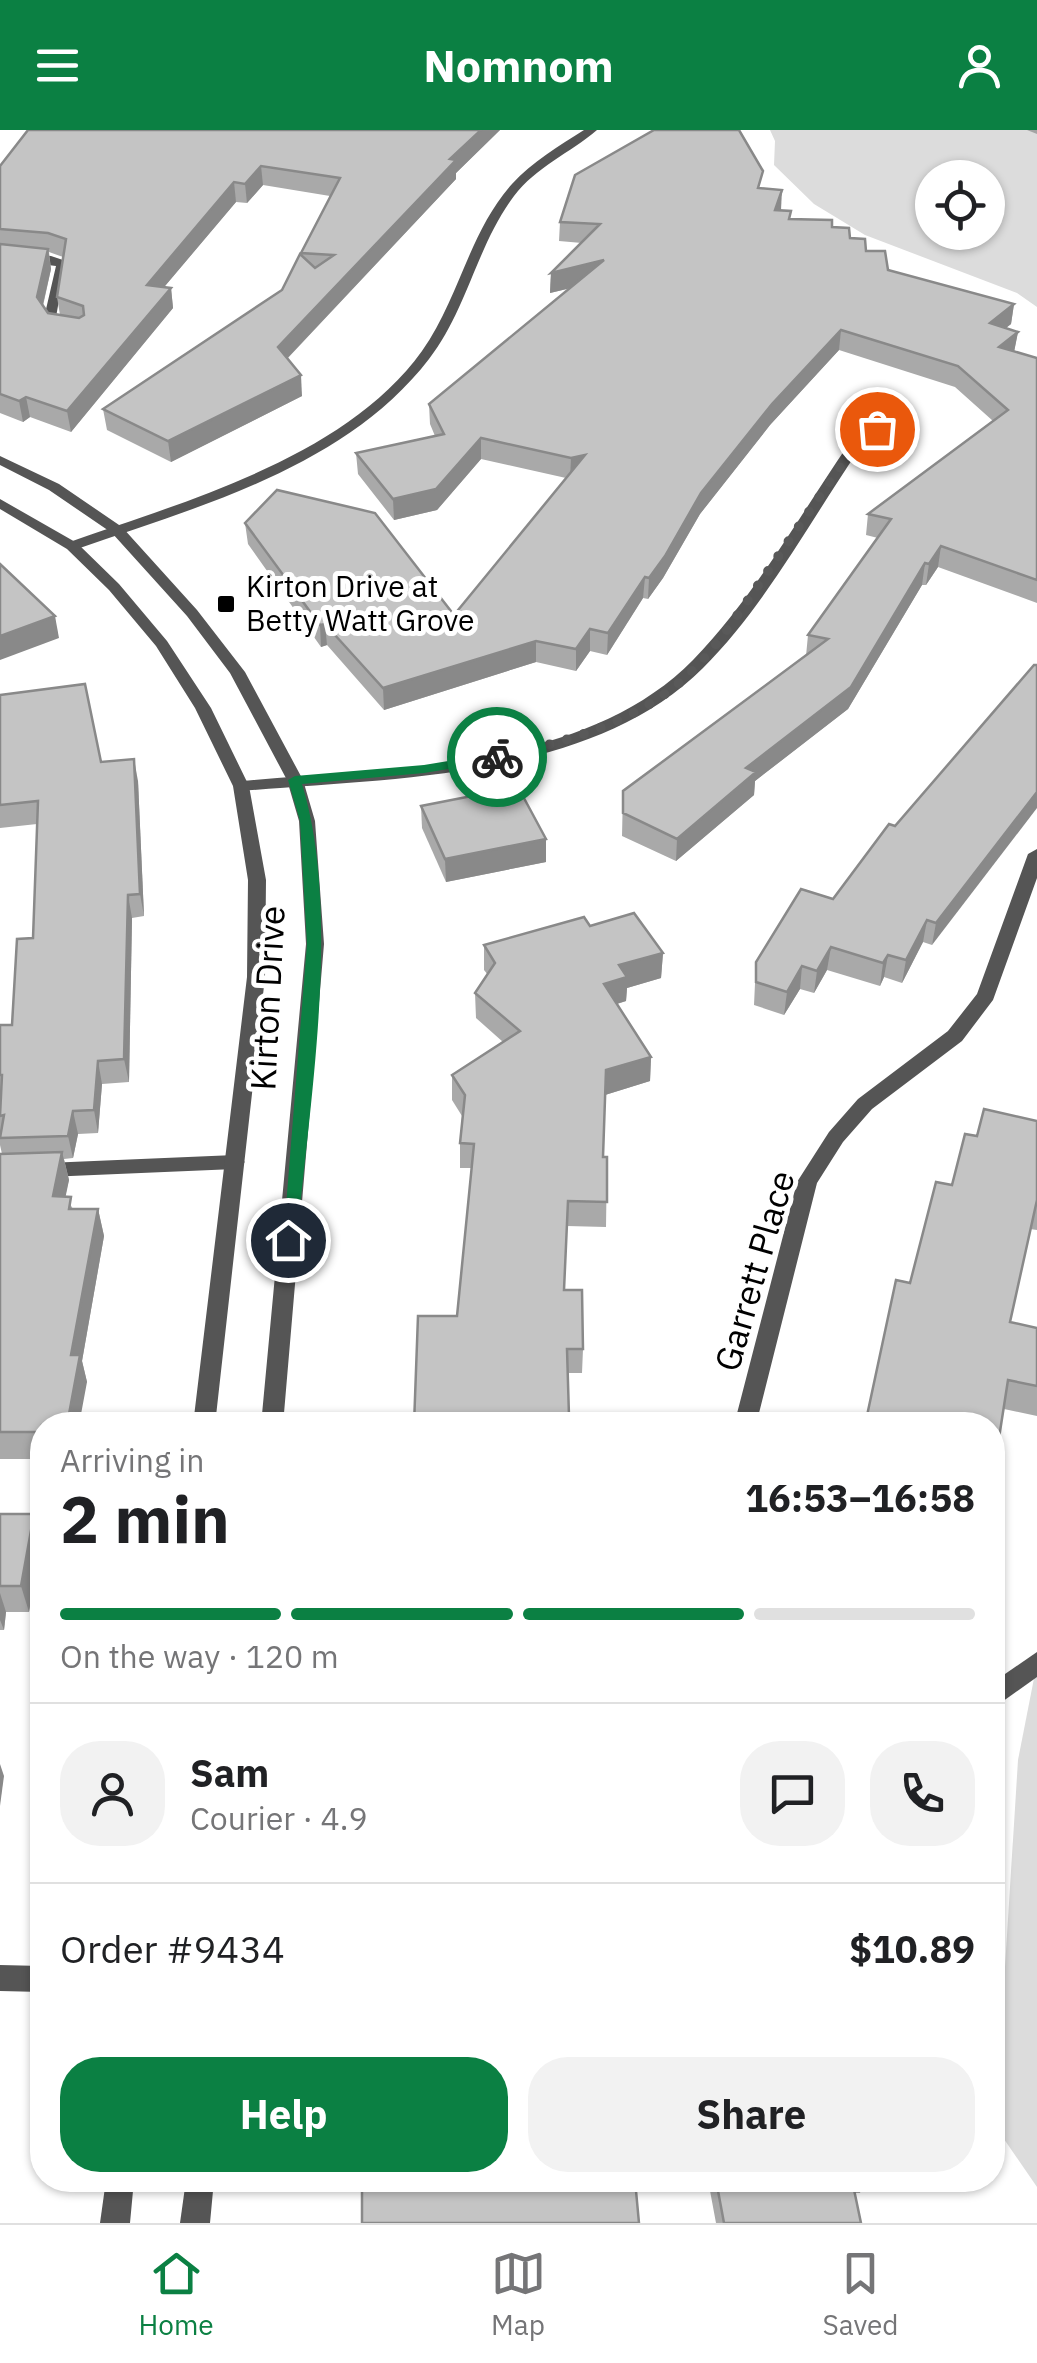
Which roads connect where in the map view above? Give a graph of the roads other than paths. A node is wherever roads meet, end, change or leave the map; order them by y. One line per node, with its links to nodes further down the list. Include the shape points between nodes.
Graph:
1 (592, 130): 7 (street, via 534,167 507,197 438,336 369,410 269,471)
2 (0, 254): 3 (street, via 62,264 50,318 58,328)
3 (79, 332)
4 (908, 418): 9 (street, via 877,429 854,448 726,631 662,696 550,746 477,762)
5 (0, 460): 7 (street, Kirton Drive)
6 (0, 503): 8 (street, Kirton Drive)
7 (117, 530): 8 (street); 9 (street, Kirton Drive, via 237,672)
8 (72, 546): 10 (street, Kirton Drive, via 162,644)
9 (295, 780): 10 (street); 15 (street, Kirton Drive, via 307,821 315,944)
10 (241, 786): 12 (street, Kirton Drive, via 257,880 256,977)
11 (1037, 854): 16 (street, Garrett Place, via 986,996 955,1036 865,1104 807,1182)
12 (235, 1162): 13 (street); 14 (street, Kirton Drive)
13 (0, 1172)
14 (206, 1412)
15 (273, 1412)
16 (749, 1412)
17 (1037, 1663): 18 (street)
18 (1005, 1688)
19 (0, 1978): 20 (street)
20 (30, 1979)
21 (119, 2192): 23 (street)
22 (199, 2192): 24 (street)
23 (115, 2223)
24 (196, 2223)

